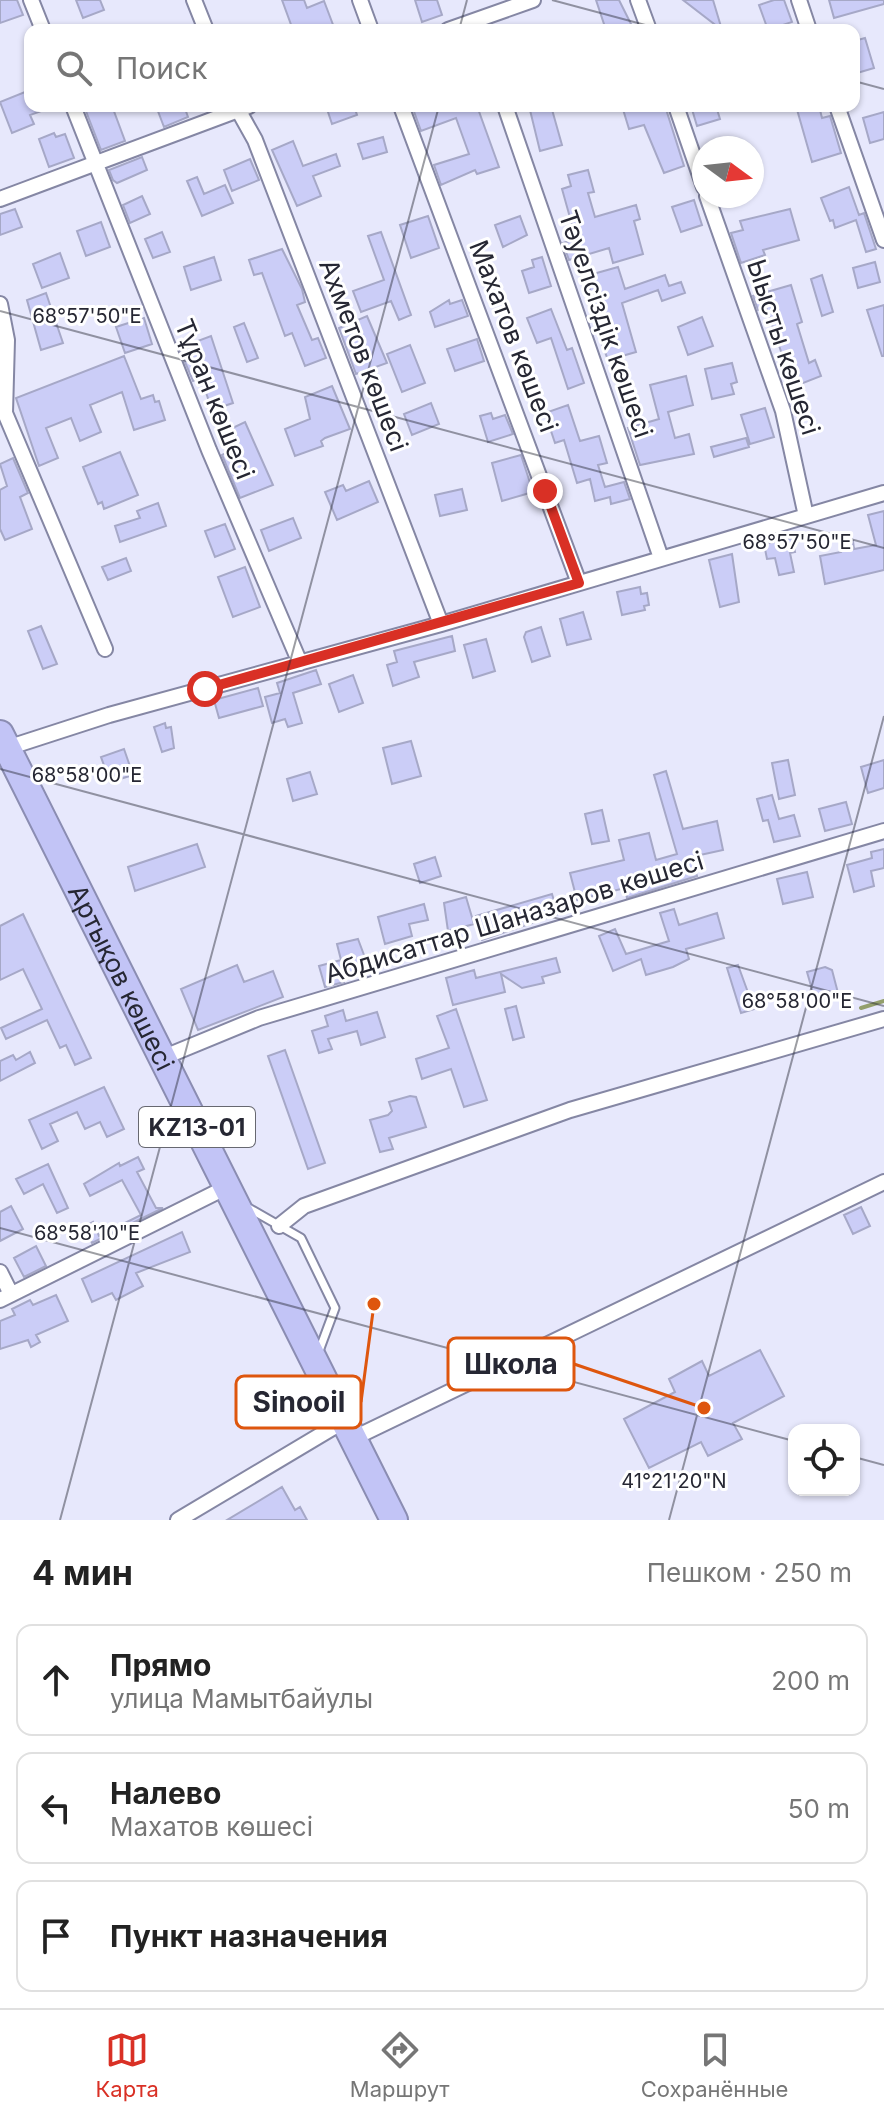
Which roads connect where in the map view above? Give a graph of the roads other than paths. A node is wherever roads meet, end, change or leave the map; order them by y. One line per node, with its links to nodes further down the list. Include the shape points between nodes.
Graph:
1 (31, 0): 7 (street)
2 (194, 0): 8 (street)
3 (360, 0): 9 (street)
4 (533, 0): 10 (street)
5 (638, 0): 11 (street)
6 (799, 0): 12 (street)
7 (41, 24)
8 (204, 24)
9 (369, 24)
10 (479, 24)
11 (647, 24)
12 (807, 24)
13 (75, 112): 21 (street, Тұран көшесі)
14 (228, 112): 21 (street)
15 (243, 112): 31 (street, Ахметов көшесі)
16 (403, 112): 30 (street, Махатов көшесі)
17 (507, 112): 29 (street, Тәуелсіздік көшесі)
18 (678, 112): 20 (street)
19 (839, 112): 24 (street)
20 (692, 152)
21 (95, 163): 22 (street); 33 (street, Тұран көшесі)
22 (0, 199)
23 (711, 208): 28 (street, Ыысты көшесі, via 783,411)
24 (884, 240)
25 (0, 304): 26 (street, via 7,340)
26 (3, 416): 32 (street)
27 (884, 493): 28 (street)
28 (806, 516): 29 (street)
29 (661, 558): 30 (street)
30 (579, 583): 31 (street)
31 (441, 624): 33 (street)
32 (105, 649)
33 (300, 663): 34 (street)
34 (4, 741): 37 (highway, Артықов көшесі / KZ13-01)
35 (884, 831): 37 (street, Абдисаттар Шаназаров көшесі, via 259,1018)
36 (884, 1019): 40 (street, via 494,1135 304,1206)
37 (162, 1058): 39 (highway, Артықов көшесі / KZ13-01)
38 (884, 1182): 44 (street)
39 (230, 1193): 40 (lane); 42 (street); 43 (highway, Артықов көшесі / KZ13-01)
40 (279, 1226): 43 (lane, via 301,1238 335,1308)
41 (0, 1272): 42 (street)
42 (6, 1297)
43 (314, 1362): 44 (highway, Артықов көшесі / KZ13-01)
44 (349, 1430): 45 (street); 46 (highway, Артықов көшесі / KZ13-01)
45 (178, 1520)
46 (394, 1520)

